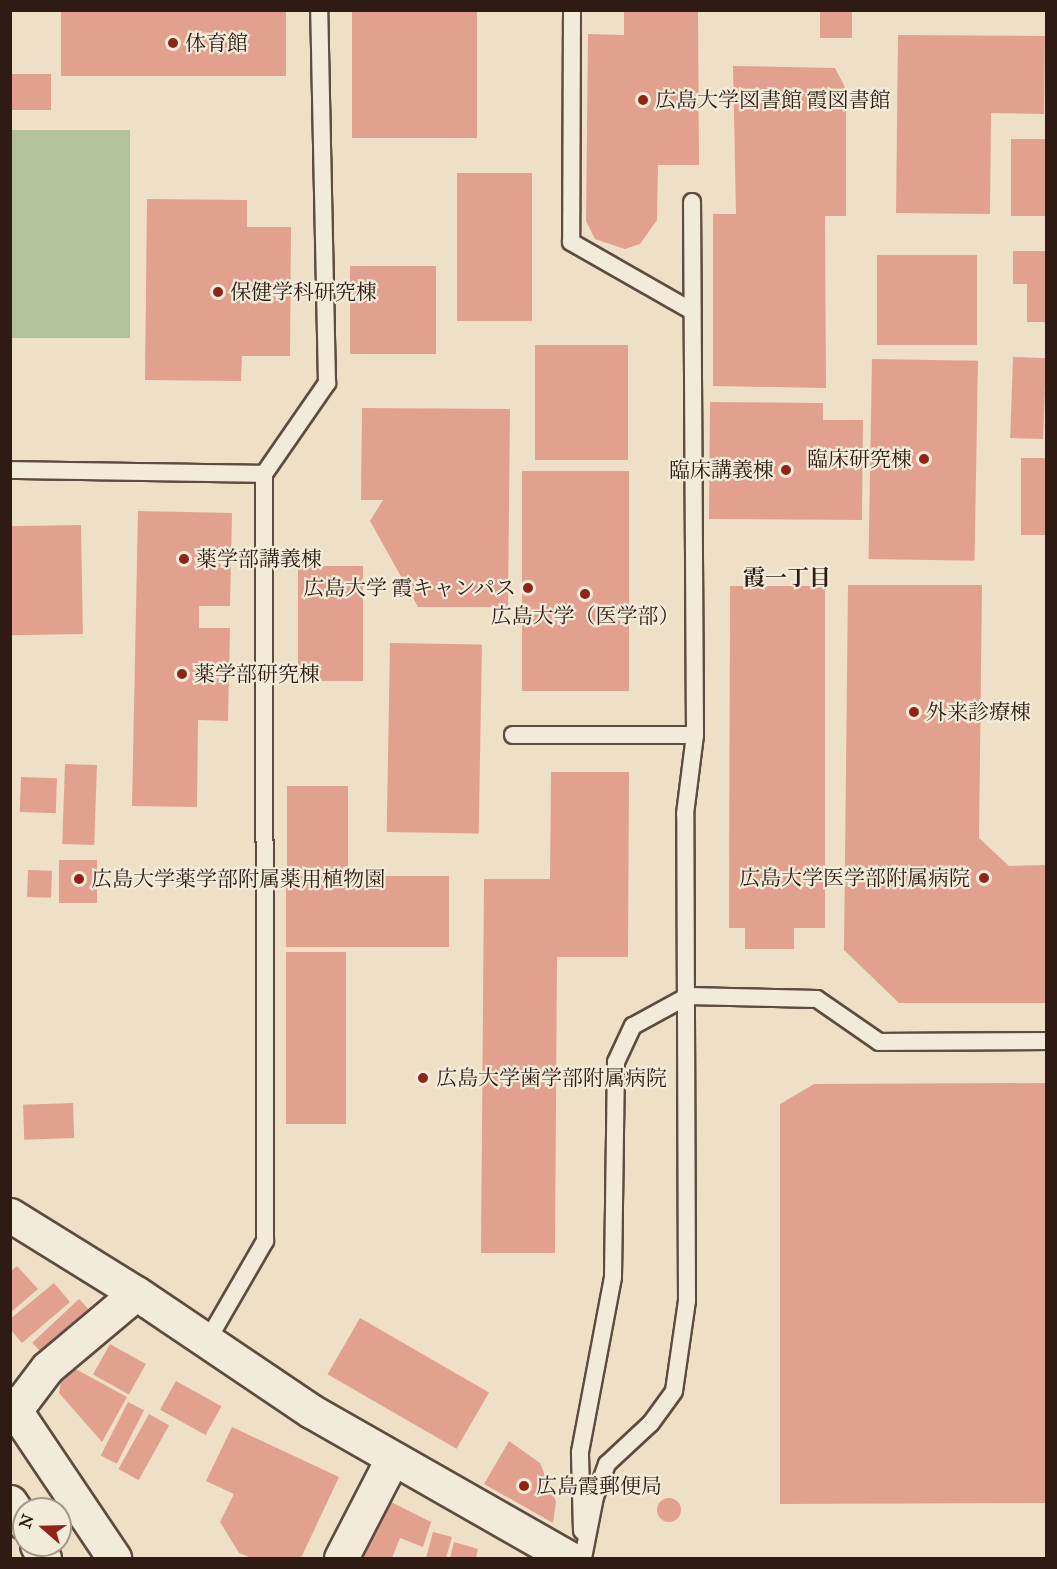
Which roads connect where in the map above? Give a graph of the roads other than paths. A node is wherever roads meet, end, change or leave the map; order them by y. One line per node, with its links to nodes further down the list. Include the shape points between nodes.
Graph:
1 (319, 10): 6 (lane, via 327,383)
2 (572, 10): 4 (lane, via 571,242)
3 (692, 202): 4 (lane)
4 (692, 311): 8 (lane)
5 (10, 470): 6 (lane)
6 (264, 474): 13 (lane, via 265,1241)
7 (513, 735): 8 (lane)
8 (695, 735): 9 (lane, via 685,814)
9 (688, 996): 10 (lane, via 817,999 879,1042); 19 (lane, via 687,1301 674,1391 651,1423 607,1464 595,1497); 19 (lane, via 633,1026 616,1062 613,1277 580,1452)
10 (1047, 1041)
11 (10, 1215): 12 (street)
12 (136, 1293): 13 (street); 14 (street, via 47,1368)
13 (206, 1343): 15 (street)
14 (12, 1410): 16 (street)
15 (392, 1459): 17 (street); 18 (street)
16 (114, 1558)
17 (341, 1558)
18 (569, 1558)
19 (583, 1558)

